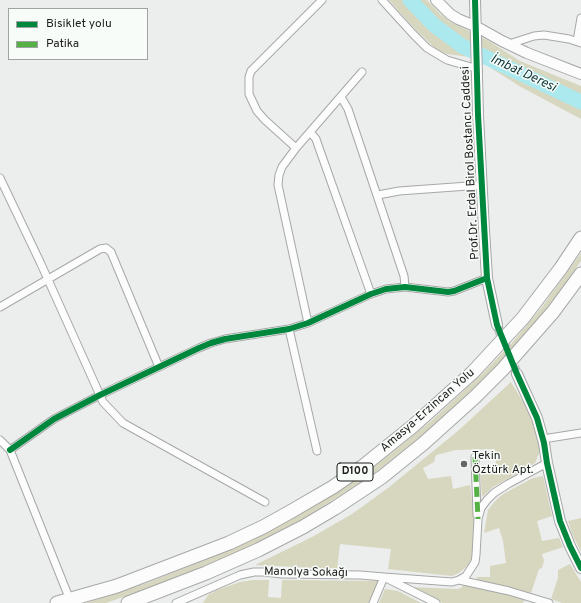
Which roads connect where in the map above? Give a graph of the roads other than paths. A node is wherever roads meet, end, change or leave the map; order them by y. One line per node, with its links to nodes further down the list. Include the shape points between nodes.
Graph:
1 (322, 0): 14 (street, via 251,71 248,82 249,94 257,111)
2 (382, 0): 9 (street, via 427,48 447,60)
3 (436, 0): 6 (street, via 450,14)
4 (475, 0): 6 (street, Prof.Dr. Erdal Birol Bostancı Caddesi)
5 (581, 18): 7 (street)
6 (477, 29): 8 (street); 9 (street, Prof.Dr. Erdal Birol Bostancı Caddesi)
7 (579, 42): 8 (street, via 544,35)
8 (509, 44): 11 (street)
9 (478, 69): 16 (street, Prof.Dr. Erdal Birol Bostancı Caddesi)
10 (362, 72): 12 (street)
11 (581, 74)
12 (341, 97): 13 (street); 17 (street, via 348,108)
13 (310, 132): 14 (street); 23 (street, via 316,139)
14 (296, 148): 25 (street, via 282,167 278,185)
15 (0, 178): 20 (street)
16 (482, 184): 17 (street); 21 (street, Prof.Dr. Erdal Birol Bostancı Caddesi)
17 (378, 195): 22 (street, via 404,276)
18 (581, 238): 43 (highway, Amasya-Erzincan Yolu / D100, via 528,312 473,372 362,468 290,512 229,543 117,586)
19 (581, 274): 45 (highway, Amasya-Erzincan Yolu / D100, via 553,312 503,369 429,439 382,477 335,508 258,550)
20 (47, 278): 24 (street); 28 (street, via 106,248 111,252); 30 (street)
21 (487, 278): 22 (street, via 448,292); 26 (street, Prof.Dr. Erdal Birol Bostancı Caddesi)
22 (405, 288): 23 (street, via 386,289)
23 (371, 294): 25 (street)
24 (0, 307)
25 (308, 322): 27 (street)
26 (496, 325)
27 (289, 329): 28 (street, via 211,343); 35 (street)
28 (159, 367): 30 (street)
29 (517, 374): 32 (street, via 533,407)
30 (100, 395): 34 (street, via 54,419); 38 (street, via 103,402 123,422)
31 (581, 433): 32 (street)
32 (543, 439): 37 (street)
33 (0, 440): 34 (street)
34 (10, 450): 43 (street)
35 (317, 450)
36 (475, 457): 39 (street)
37 (547, 463): 39 (street, via 494,493 481,508); 40 (street, via 564,534)
38 (265, 502)
39 (478, 519): 42 (street, via 475,562 466,576)
40 (581, 568)
41 (384, 577): 42 (street, via 442,582); 46 (street, Manolya Sokağı, via 254,572 240,575); 47 (street); 48 (street, Manolya Sokağı)
42 (459, 580): 49 (street)
43 (70, 600): 44 (highway, Amasya-Erzincan Yolu / D100)
44 (57, 603)
45 (128, 603)
46 (176, 603)
47 (373, 603)
48 (436, 603)
49 (549, 603)

